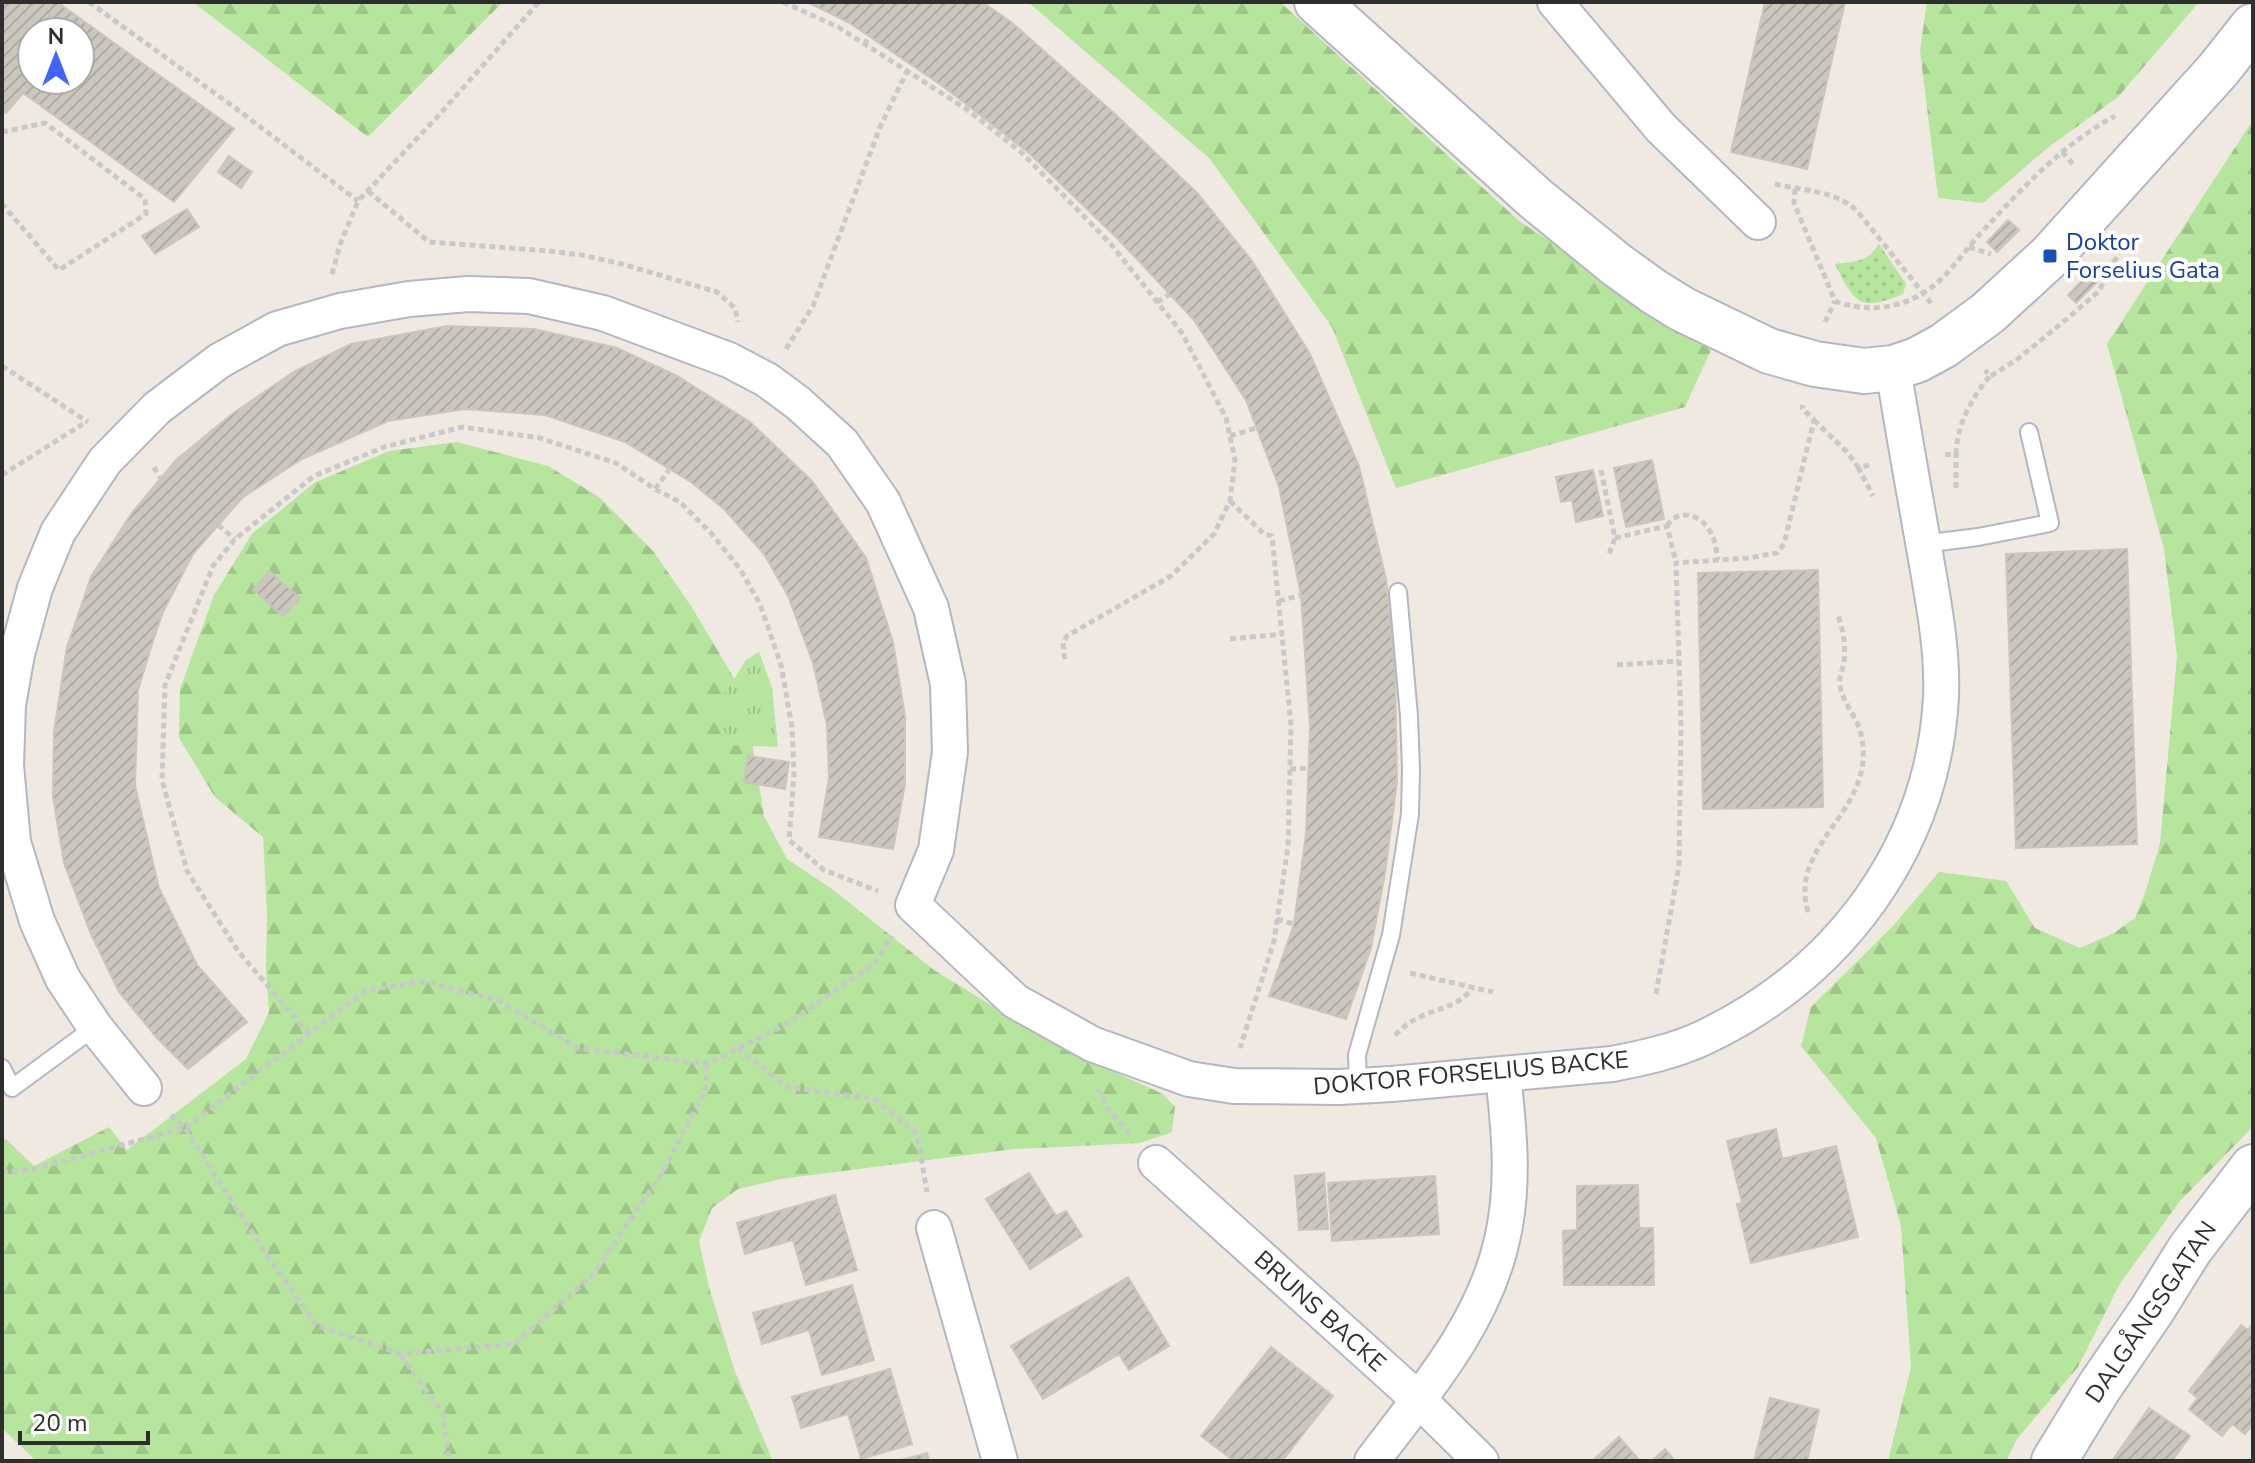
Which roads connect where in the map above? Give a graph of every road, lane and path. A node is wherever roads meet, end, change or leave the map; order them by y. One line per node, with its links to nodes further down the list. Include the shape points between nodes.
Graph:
1 (89, 2): 15 (path)
2 (539, 2): 14 (path)
3 (783, 2): 8 (path)
4 (1317, 2): 24 (street, via 1536,199 1682,309 1769,351 1815,364 1864,371)
5 (1555, 2): 17 (street, via 1661,128)
6 (2253, 26): 24 (street, via 2050,256 1943,346)
7 (868, 36): 8 (path)
8 (865, 45): 9 (path)
9 (907, 71): 21 (path, via 969,109 1054,182); 25 (path, via 880,127 813,306)
10 (2120, 113): 20 (path, via 2044,167)
11 (2, 132): 16 (path, via 45,123 145,199 146,214 59,270)
12 (1765, 181): 13 (path)
13 (1795, 189): 20 (path, via 1849,203); 20 (path, via 1794,203 1835,301 1877,308)
14 (368, 191): 15 (path); 18 (path)
15 (358, 201): 22 (path, via 332,274)
16 (2, 204)
17 (1758, 222)
18 (411, 229)
19 (1170, 294): 21 (path)
20 (1922, 294)
21 (1157, 302): 32 (path, via 1182,333)
22 (340, 311): 25 (street, via 424,297 529,296 603,313 729,360); 30 (street, via 277,329 219,361)
23 (2, 366): 28 (path)
24 (1893, 368): 33 (street, DOKTOR FORSELIUS BACKE)
25 (767, 380): 61 (street, via 842,443 883,502 931,608 948,684 950,752 936,850)
26 (1802, 408): 27 (path)
27 (1814, 420): 34 (path); 47 (path, via 1784,544 1769,555)
28 (88, 422): 30 (path); 37 (path)
29 (1256, 428): 32 (path)
30 (132, 432): 55 (street, via 105,461 58,532)
31 (2029, 432): 45 (lane, via 2050,523)
32 (1230, 436): 40 (path, via 1235,460)
33 (1909, 460): 34 (path); 45 (street, DOKTOR FORSELIUS BACKE)
34 (1858, 467): 39 (path)
35 (669, 470): 38 (path)
36 (1601, 470): 43 (path)
37 (2, 475)
38 (655, 489): 44 (path, via 616,463 565,446 462,427 384,447 314,476); 61 (path, via 680,502 711,533 760,604 781,665 792,727 789,840 824,870)
39 (1874, 500)
40 (1230, 501): 51 (path, via 1272,536); 57 (path, via 1214,534 1171,576 1067,636)
41 (218, 525): 44 (path)
42 (1667, 526): 43 (path); 47 (path, via 1682,514 1700,520 1713,536); 48 (path)
43 (1615, 538): 46 (path)
44 (235, 539): 70 (path, via 213,566 165,685 162,780 187,871 238,951)
45 (1923, 544): 76 (street, DOKTOR FORSELIUS BACKE, via 1941,696 1932,771 1906,842 1865,908 1800,975 1756,1010 1703,1038 1612,1064)
46 (1608, 557)
47 (1718, 560): 48 (path)
48 (1676, 563): 56 (path)
49 (1398, 592): 65 (lane, via 1409,716 1410,814)
50 (1301, 595): 51 (path)
51 (1279, 601): 53 (path)
52 (1837, 613): 62 (path, via 1844,642 1839,681 1864,755 1850,800 1810,864 1805,886)
53 (1283, 634): 54 (path); 60 (path)
54 (1230, 639)
55 (10, 653): 69 (street, via 6,765 13,842 37,921 63,979)
56 (1679, 661): 58 (path); 68 (path, via 1679,866)
57 (1065, 662)
58 (1617, 665)
59 (1309, 768): 60 (path)
60 (1290, 769): 63 (path, via 1288,846)
61 (913, 905): 71 (street, DOKTOR FORSELIUS BACKE, via 1015,1001); 72 (path, via 874,964 785,1025)
62 (1810, 917)
63 (1277, 919): 64 (path); 77 (path)
64 (1294, 924)
65 (1382, 966): 66 (path); 75 (lane)
66 (1473, 987): 67 (path); 75 (path, via 1453,1005 1409,1023)
67 (1493, 992)
68 (1656, 994)
69 (95, 1027): 74 (lane, via 12,1088); 78 (street)
70 (309, 1034): 73 (path, via 365,991 422,981 497,1000 578,1048); 79 (path)
71 (1092, 1044): 77 (street, DOKTOR FORSELIUS BACKE, via 1189,1079); 80 (path, via 1089,1072 1109,1111)
72 (738, 1048): 73 (path); 83 (path, via 787,1087 874,1099 917,1134)
73 (707, 1064): 84 (path, via 705,1091 662,1173 593,1275 514,1344)
74 (2, 1068)
75 (1357, 1071): 76 (street, DOKTOR FORSELIUS BACKE); 77 (street, DOKTOR FORSELIUS BACKE, via 1284,1088)
76 (1503, 1074): 85 (street, via 1510,1150 1502,1240 1464,1335)
77 (1234, 1086)
78 (144, 1088): 79 (path)
79 (185, 1128): 82 (path, via 29,1170); 84 (path, via 316,1325)
80 (1156, 1163): 85 (street, BRUNS BACKE)
81 (2253, 1167): 90 (street, DALGÅNGSGATAN, via 2190,1249)
82 (2, 1172)
83 (934, 1228): 87 (street)
84 (401, 1354): 86 (path, via 443,1414)
85 (1418, 1399): 88 (street); 89 (street, BRUNS BACKE)
86 (449, 1461)
87 (1000, 1461)
88 (1372, 1461)
89 (1481, 1461)
90 (2054, 1461)

